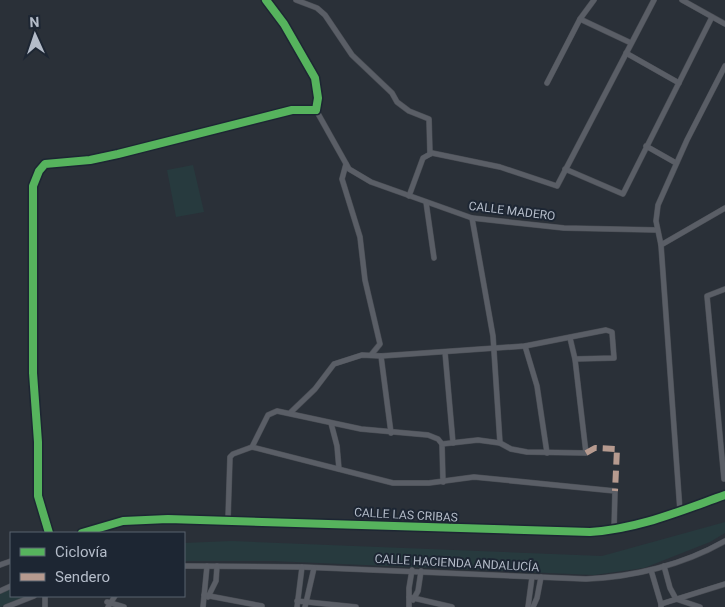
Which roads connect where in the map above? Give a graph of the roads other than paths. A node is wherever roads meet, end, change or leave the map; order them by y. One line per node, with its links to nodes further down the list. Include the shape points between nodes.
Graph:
1 (266, 0): 14 (street, via 315,78)
2 (296, 0): 16 (street, via 317,8 325,15 352,55 392,93 397,102 429,119)
3 (594, 0): 7 (street)
4 (654, 0): 9 (street)
5 (682, 0): 6 (street)
6 (712, 17): 8 (street); 13 (street)
7 (580, 19): 9 (street); 12 (street)
8 (725, 24)
9 (631, 43): 10 (street)
10 (626, 54): 13 (street); 19 (street)
11 (725, 66): 17 (street)
12 (547, 83)
13 (679, 83): 15 (street)
14 (316, 110): 18 (street); 51 (street, via 292,110 90,160 45,164 39,171 33,186 33,373 38,496)
15 (646, 146): 17 (street); 19 (street, via 623,194)
16 (430, 154): 19 (street, via 500,167 557,186); 20 (street, via 423,158)
17 (676, 163): 24 (street, via 658,205)
18 (346, 164): 20 (street, CALLE MADERO, via 371,182); 32 (street, via 342,179 360,237 380,344)
19 (564, 170)
20 (409, 196): 21 (street, CALLE MADERO)
21 (426, 202): 23 (street, CALLE MADERO); 26 (street)
22 (725, 208): 25 (street)
23 (472, 218): 24 (street, CALLE MADERO, via 564,228); 30 (street)
24 (657, 230): 25 (street)
25 (662, 245): 48 (street)
26 (434, 258)
27 (725, 289): 43 (street, via 707,296)
28 (570, 338): 29 (street); 34 (street); 34 (street, via 606,330 612,332 614,358)
29 (525, 346): 30 (street); 42 (street, via 537,386)
30 (493, 349): 31 (street); 39 (street)
31 (445, 352): 33 (street); 38 (street)
32 (370, 355): 33 (street); 35 (street, via 334,364 315,389)
33 (381, 356): 37 (street)
34 (575, 359): 42 (street, via 586,453)
35 (290, 413): 36 (street); 41 (street, via 270,413)
36 (331, 424): 37 (street); 44 (street)
37 (391, 433): 40 (street, via 428,435)
38 (453, 443): 39 (street, via 478,440); 40 (street)
39 (500, 443): 42 (street, via 511,449)
40 (442, 444): 46 (street)
41 (252, 447): 44 (street); 49 (street, via 230,457)
42 (547, 453)
43 (724, 464): 45 (street)
44 (339, 469): 46 (street, via 393,483)
45 (724, 479)
46 (443, 482): 50 (street, via 474,478 615,491)
47 (725, 495): 48 (street, CALLE LAS CRIBAS)
48 (680, 511): 50 (street, CALLE LAS CRIBAS, via 658,520)
49 (228, 519): 50 (street, CALLE LAS CRIBAS, via 512,531); 52 (street, CALLE LAS CRIBAS, via 136,519)
50 (614, 530)
51 (49, 532)
52 (85, 532)
53 (724, 542): 58 (street, CALLE HACIENDA ANDALUCÍA)
54 (185, 566): 55 (street, CALLE HACIENDA ANDALUCÍA)
55 (207, 566): 56 (street, CALLE HACIENDA ANDALUCÍA); 66 (street)
56 (217, 566): 57 (street, CALLE HACIENDA ANDALUCÍA); 67 (street)
57 (302, 566): 59 (street, CALLE HACIENDA ANDALUCÍA); 78 (street)
58 (664, 566): 61 (street, CALLE HACIENDA ANDALUCÍA); 69 (street)
59 (314, 568): 60 (street, CALLE HACIENDA ANDALUCÍA); 80 (street)
60 (412, 570): 62 (street, CALLE HACIENDA ANDALUCÍA); 68 (street)
61 (651, 570): 64 (street, CALLE HACIENDA ANDALUCÍA, via 605,578); 71 (street)
62 (421, 571): 63 (street, CALLE HACIENDA ANDALUCÍA); 70 (street)
63 (532, 577): 64 (street, CALLE HACIENDA ANDALUCÍA); 72 (street)
64 (541, 577): 76 (street)
65 (725, 584): 77 (street)
66 (204, 586): 67 (street); 74 (street)
67 (214, 588): 74 (street)
68 (408, 588): 70 (street); 75 (street)
69 (670, 588): 71 (street); 77 (street)
70 (418, 591): 75 (street)
71 (659, 592): 83 (street)
72 (528, 596): 76 (street); 89 (street)
73 (31, 597): 84 (street)
74 (206, 597): 81 (street); 86 (street)
75 (411, 598): 82 (street); 88 (street)
76 (537, 598): 90 (street)
77 (676, 599): 83 (street); 91 (street)
78 (297, 604): 80 (street)
79 (109, 605): 85 (street)
80 (306, 605): 87 (street)
81 (262, 606)
82 (409, 606)
83 (661, 606)
84 (6, 607)
85 (124, 607)
86 (203, 607)
87 (356, 607)
88 (452, 607)
89 (528, 607)
90 (533, 607)
91 (700, 607)

